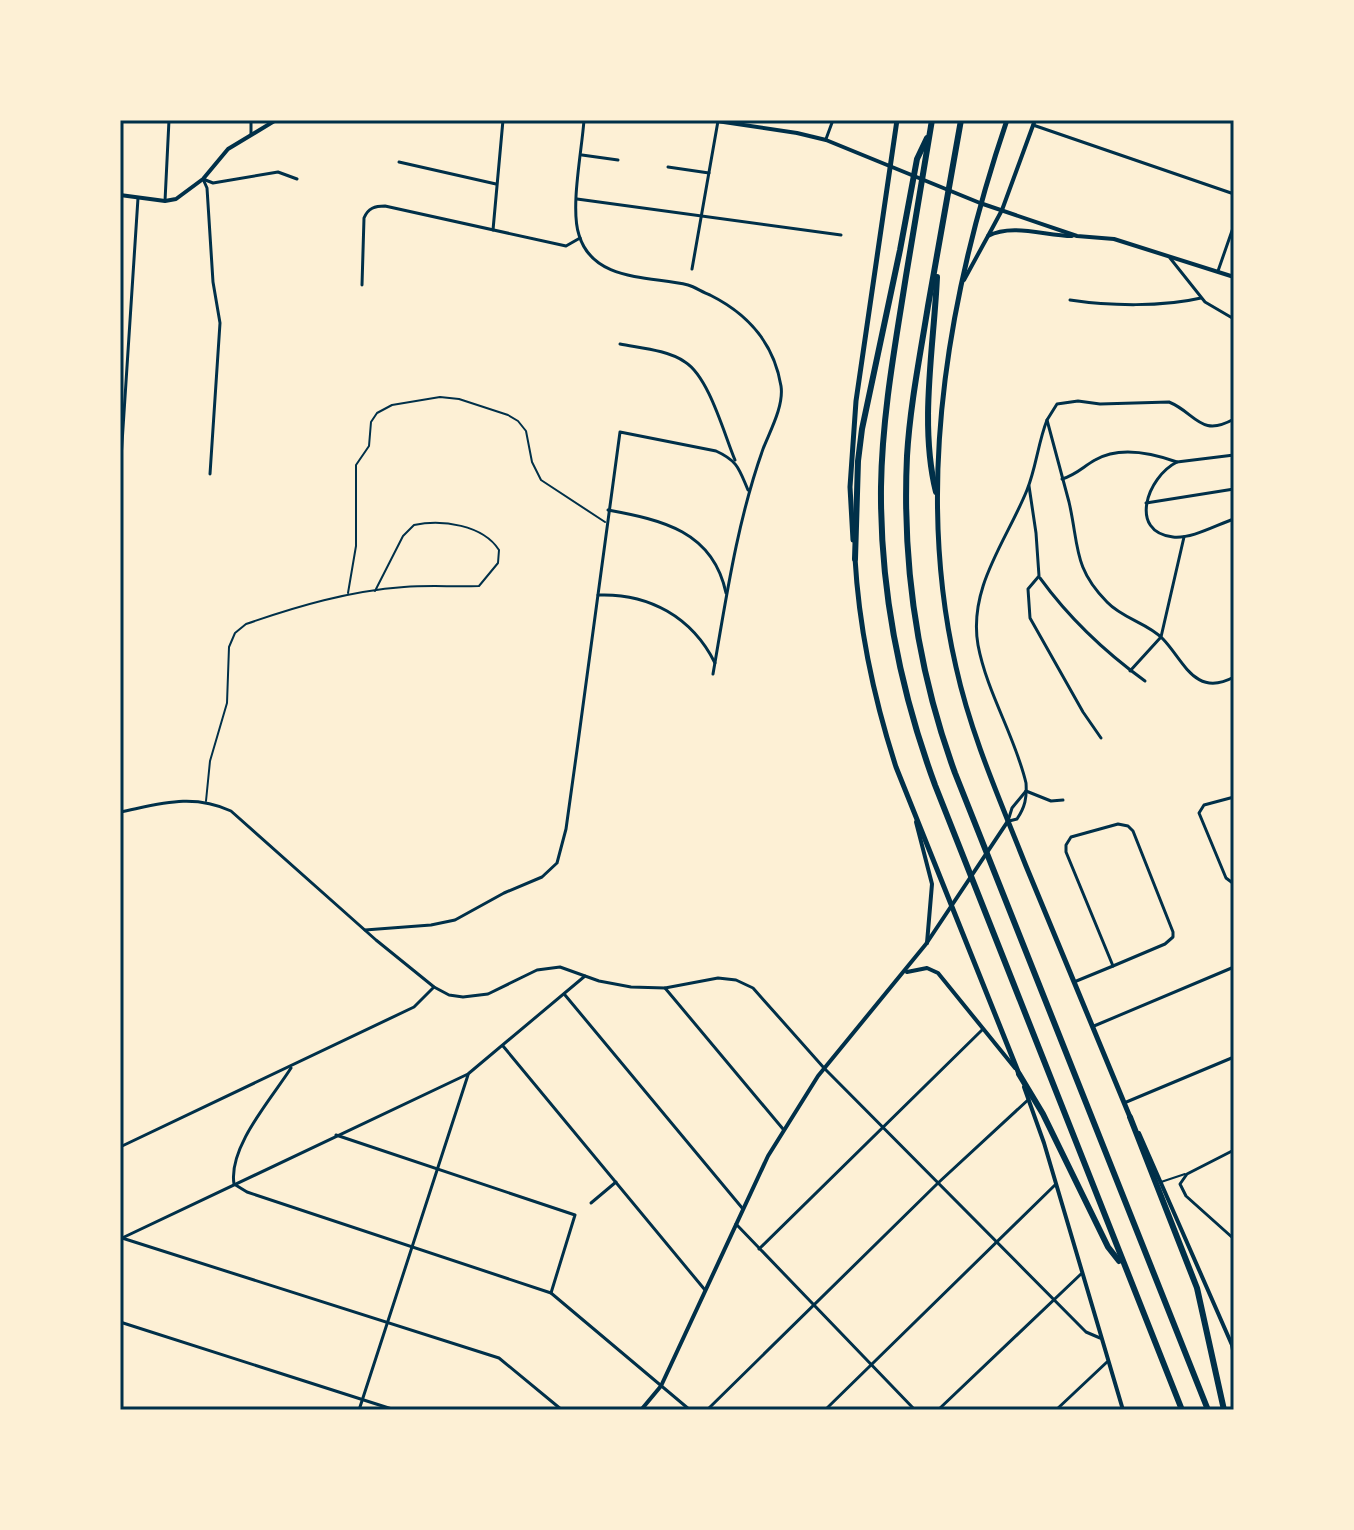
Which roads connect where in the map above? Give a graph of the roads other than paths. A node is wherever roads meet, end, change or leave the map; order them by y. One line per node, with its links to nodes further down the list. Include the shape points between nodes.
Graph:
1 (169, 120): 30 (street)
2 (251, 120): 15 (street)
3 (276, 120): 15 (main road)
4 (503, 120): 25 (street)
5 (584, 120): 17 (street)
6 (710, 120): 12 (main road)
7 (833, 120): 16 (street)
8 (897, 120): 21 (main road)
9 (932, 120): 14 (highway)
10 (961, 120): 40 (highway)
11 (1007, 120): 31 (main road)
12 (718, 121): 16 (main road); 22 (street)
13 (1034, 122): 26 (street); 32 (main road)
14 (930, 131): 68 (highway, via 917,159 862,429); 131 (highway, via 882,449 884,552 896,648 935,785)
15 (251, 134): 23 (main road, via 228,149)
16 (826, 140): 21 (main road)
17 (581, 155): 18 (street); 29 (street)
18 (618, 160)
19 (399, 162): 25 (street)
20 (668, 167): 22 (street)
21 (890, 168): 31 (main road); 68 (main road, via 853,428 850,501)
22 (709, 173): 33 (street)
23 (203, 179): 24 (street, via 213,183 278,172); 30 (main road); 57 (street, via 220,323)
24 (297, 179)
25 (497, 184): 35 (street)
26 (1234, 194)
27 (120, 195): 28 (main road)
28 (138, 198): 30 (main road); 56 (street)
29 (577, 199): 33 (street); 39 (street)
30 (165, 201)
31 (980, 203): 32 (main road); 46 (main road)
32 (1002, 210): 37 (main road); 38 (main road)
33 (702, 215): 36 (street); 42 (street)
34 (1234, 225): 43 (street)
35 (493, 230): 39 (street, via 566,246); 45 (street, via 375,207 364,218)
36 (841, 235)
37 (988, 236): 38 (main road, via 1008,230); 46 (main road)
38 (1077, 236): 41 (main road, via 1114,239)
39 (580, 238): 61 (street, via 609,270 690,286 733,307 763,338 782,396)
40 (938, 250): 62 (highway, via 930,388 930,466); 159 (highway, via 913,397 906,490 911,587 928,684 955,773)
41 (1170, 258): 43 (main road); 47 (street)
42 (692, 269)
43 (1217, 274): 44 (main road)
44 (1234, 277)
45 (362, 285)
46 (961, 285): 62 (main road, via 941,412)
47 (1201, 298): 48 (street, via 1091,304); 49 (street)
48 (1070, 300)
49 (1234, 319)
50 (620, 344): 54 (street, via 675,357 693,368)
51 (1234, 419): 52 (street, via 1207,426 1169,402 1078,401 1057,404)
52 (1047, 420): 58 (street); 59 (street)
53 (1234, 455): 55 (street)
54 (735, 461): 61 (street); 64 (street, via 716,451 620,432)
55 (1177, 462): 58 (street, via 1116,452); 63 (street, via 1155,478)
56 (120, 474)
57 (210, 474)
58 (1062, 479): 74 (street, via 1078,557 1089,580 1115,610)
59 (1029, 486): 69 (street); 81 (street, via 988,569 977,630 984,667)
60 (1234, 489): 63 (street)
61 (748, 490): 71 (street)
62 (936, 492): 87 (main road, via 952,652 978,745)
63 (1146, 503): 67 (street, via 1157,530 1170,537)
64 (608, 510): 66 (street); 71 (street, via 671,525 692,537 716,564)
65 (1234, 519): 67 (street)
66 (606, 523): 72 (lane, via 541,480 526,431 508,415 440,397 392,405 371,422 369,446 356,465 356,546); 73 (street)
67 (1184, 536): 74 (street)
68 (855, 559): 86 (main road, via 864,644 878,706)
69 (1039, 576): 76 (street, via 1065,611); 80 (street, via 1028,589 1030,618)
70 (375, 591): 70 (lane, via 414,525 455,524 489,539 499,550 498,563 479,586); 72 (lane)
71 (727, 594): 75 (street)
72 (347, 595): 84 (lane, via 304,604 246,624 235,633 229,647 227,703 210,761)
73 (597, 595): 75 (street, via 631,596 671,612 693,630); 90 (street, via 571,797 557,863 542,877 455,920)
74 (1161, 637): 76 (street); 78 (street, via 1199,680 1219,683)
75 (715, 663): 77 (street)
76 (1130, 671): 79 (street)
77 (713, 674)
78 (1234, 677)
79 (1145, 681)
80 (1101, 738)
81 (1026, 791): 83 (street); 87 (street); 87 (street, via 1020,815)
82 (1234, 797): 88 (street, via 1204,805 1199,813 1226,878)
83 (1063, 800)
84 (206, 801): 85 (street); 90 (street, via 239,816)
85 (120, 812)
86 (914, 816): 89 (main road); 91 (main road, via 932,880)
87 (1008, 821): 89 (main road); 96 (main road)
88 (1234, 884)
89 (951, 906): 91 (main road); 107 (main road)
90 (365, 930): 97 (street)
91 (926, 944): 94 (main road)
92 (1113, 966): 92 (street, via 1066,845 1071,837 1123,824 1133,831 1173,937); 96 (street)
93 (1234, 967): 100 (street)
94 (905, 973): 101 (main road, via 936,971); 105 (main road)
95 (585, 976): 97 (street, via 547,968 496,991 463,997); 98 (street, via 613,985); 99 (street)
96 (1074, 982): 100 (main road)
97 (434, 987): 104 (street, via 414,1007)
98 (665, 988): 105 (street, via 718,978 745,983); 112 (street)
99 (565, 995): 102 (street); 124 (street)
100 (1093, 1026): 109 (main road)
101 (984, 1029): 107 (main road); 111 (street)
102 (503, 1046): 106 (street); 118 (street)
103 (1234, 1057): 109 (street)
104 (291, 1068): 114 (street); 121 (street, via 246,1137 232,1173)
105 (824, 1068): 111 (street); 112 (main road)
106 (468, 1074): 113 (street); 116 (street)
107 (1019, 1074): 108 (main road); 131 (highway, via 1108,1247)
108 (1029, 1099): 120 (street); 122 (main road)
109 (1124, 1103): 110 (main road)
110 (1130, 1117): 119 (main road); 160 (highway, via 1197,1288)
111 (882, 1126): 120 (street); 130 (street)
112 (785, 1132): 124 (main road)
113 (336, 1135): 116 (street); 121 (street)
114 (120, 1147)
115 (1234, 1150): 117 (street)
116 (437, 1168): 129 (street); 134 (street, via 575,1215)
117 (1187, 1174): 119 (lane); 127 (street, via 1180,1182 1184,1194)
118 (616, 1182): 123 (street); 133 (street)
119 (1161, 1182): 141 (main road)
120 (938, 1183): 128 (street); 136 (street)
121 (234, 1184): 126 (street); 129 (street)
122 (1056, 1184): 128 (street); 132 (main road)
123 (591, 1203)
124 (743, 1209): 125 (main road)
125 (736, 1224): 130 (street); 133 (main road)
126 (121, 1238): 138 (street)
127 (1234, 1239)
128 (996, 1240): 135 (street); 144 (street)
129 (412, 1246): 134 (street); 138 (street)
130 (759, 1249): 136 (street)
131 (1126, 1270): 158 (highway)
132 (1081, 1274): 135 (street); 140 (main road)
133 (706, 1291): 145 (main road)
134 (551, 1293): 145 (street)
135 (1053, 1299): 140 (street, via 1086,1332); 155 (street)
136 (815, 1306): 144 (street); 152 (street)
137 (120, 1322): 146 (street)
138 (388, 1322): 146 (street); 149 (street, via 499,1358)
139 (1234, 1330): 141 (street)
140 (1100, 1338): 143 (main road)
141 (1232, 1345): 142 (main road)
142 (1234, 1355)
143 (1107, 1362): 156 (street); 157 (main road)
144 (870, 1365): 153 (street); 154 (street)
145 (661, 1386): 150 (main road); 151 (street)
146 (363, 1400): 147 (street); 148 (street)
147 (359, 1410)
148 (395, 1410)
149 (562, 1410)
150 (641, 1410)
151 (690, 1410)
152 (707, 1410)
153 (825, 1410)
154 (915, 1410)
155 (938, 1410)
156 (1056, 1410)
157 (1123, 1410)
158 (1182, 1410)
159 (1208, 1410)
160 (1224, 1410)

